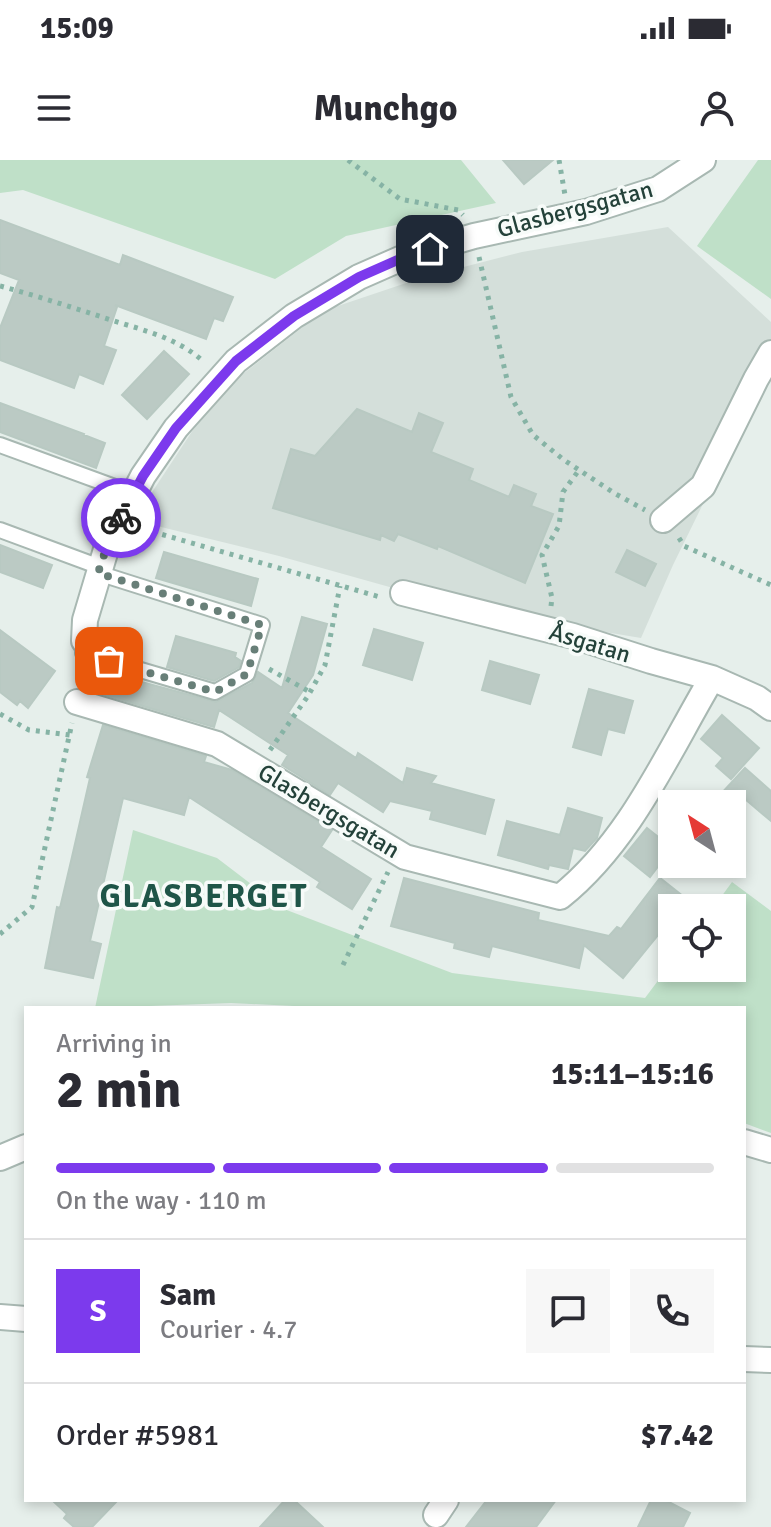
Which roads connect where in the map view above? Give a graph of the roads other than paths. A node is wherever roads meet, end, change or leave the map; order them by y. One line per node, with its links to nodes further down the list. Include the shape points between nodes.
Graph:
1 (703, 160): 5 (street, Glasbergsgatan, via 658,189 409,255 359,277 294,316 236,361 176,428)
2 (771, 353): 3 (street)
3 (763, 381): 6 (street, via 703,486)
4 (0, 445): 5 (lane)
5 (134, 494): 8 (street, Glasbergsgatan)
6 (663, 520)
7 (0, 530): 8 (lane)
8 (99, 570): 10 (street, Glasbergsgatan, via 85,620); 10 (lane, via 262,625 247,674 215,692)
9 (393, 595): 11 (street, Åsgatan, via 550,631)
10 (84, 647)
11 (712, 678): 12 (street, Glasbergsgatan, via 644,800 582,879 560,897 397,853 232,751); 13 (street, Åsgatan)
12 (77, 702)
13 (771, 708)
14 (746, 1143): 16 (street)
15 (24, 1148): 17 (street)
16 (771, 1150)
17 (0, 1158)
18 (0, 1317): 19 (street)
19 (24, 1319)
20 (746, 1359): 21 (street)
21 (771, 1360)

